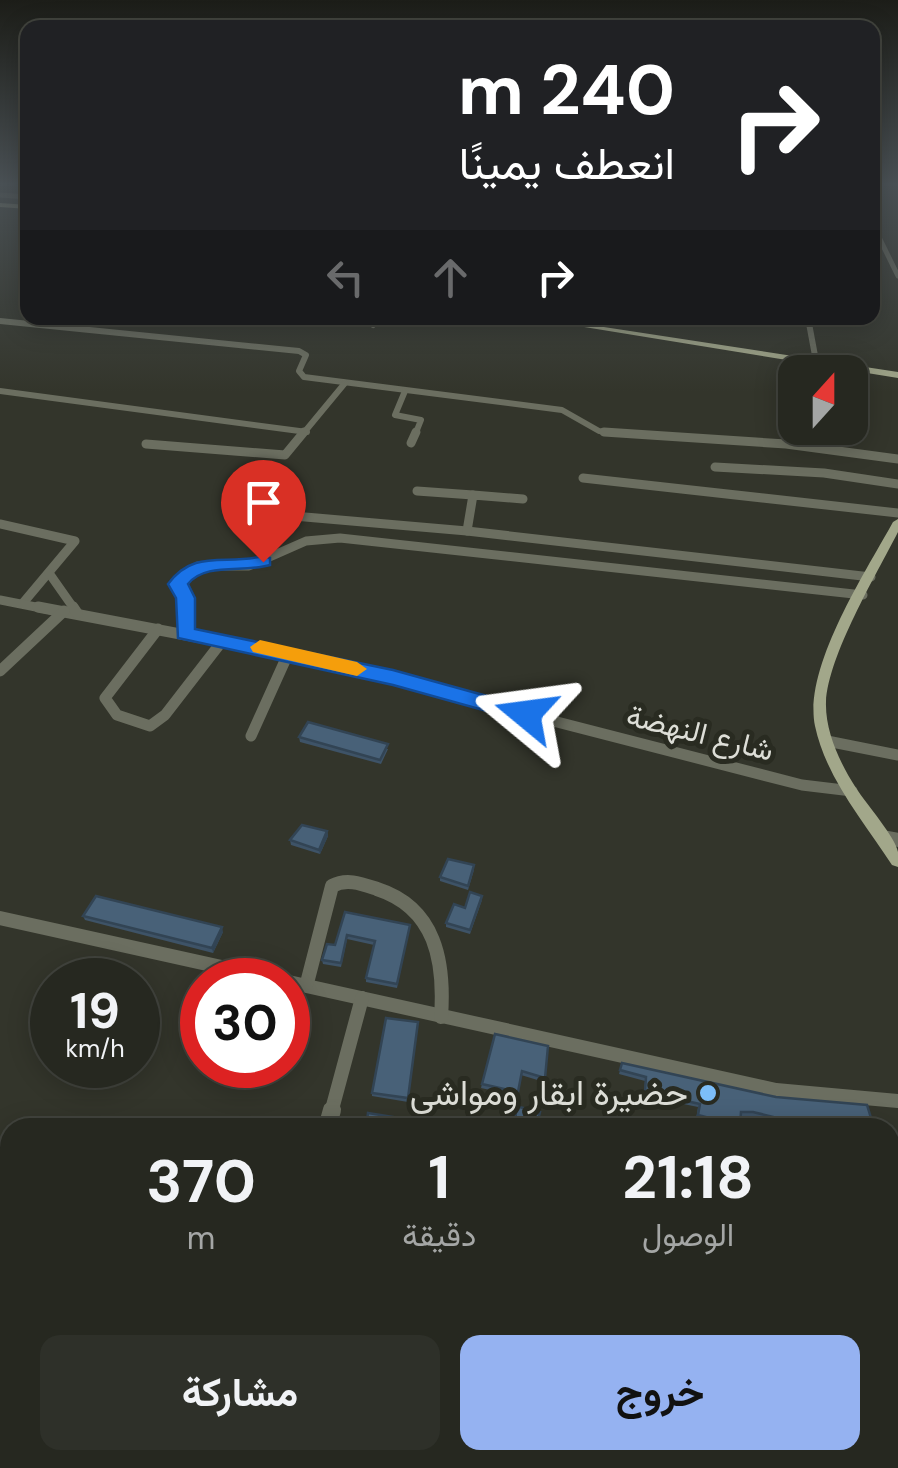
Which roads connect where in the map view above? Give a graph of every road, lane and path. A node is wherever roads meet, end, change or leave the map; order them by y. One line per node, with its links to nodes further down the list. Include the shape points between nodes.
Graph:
1 (31, 325): 8 (street, via 299,351 306,354 304,377)
2 (578, 325): 4 (main road)
3 (809, 325): 5 (street)
4 (778, 355)
5 (815, 355)
6 (868, 371): 7 (main road)
7 (898, 376)
8 (345, 383): 10 (street); 11 (street)
9 (0, 391): 11 (street)
10 (404, 391): 12 (street, via 395,415 421,420); 14 (street, via 569,412 586,427 608,433)
11 (307, 432): 13 (street, via 279,456)
12 (410, 443)
13 (146, 444)
14 (898, 459)
15 (715, 467): 17 (street)
16 (583, 478): 22 (street)
17 (898, 484)
18 (288, 489): 24 (street, via 276,510 282,514)
19 (418, 491): 20 (street)
20 (473, 495): 21 (street); 24 (street)
21 (523, 499)
22 (898, 512)
23 (0, 524): 26 (street, via 75,541)
24 (467, 531): 27 (street)
25 (896, 532): 27 (main road)
26 (50, 572): 30 (street); 31 (street)
27 (871, 577): 28 (main road)
28 (863, 595): 33 (street, via 340,538 306,542 249,566 206,565 188,572 178,584 186,598); 38 (main road, via 823,679 819,703)
29 (0, 600): 30 (street, شارع النهضة)
30 (23, 603): 31 (street, شارع النهضة)
31 (71, 612): 32 (street, شارع النهضة); 36 (street)
32 (158, 629): 33 (street, شارع النهضة); 34 (street, via 106,698 115,714 150,726)
33 (185, 633): 34 (street, شارع النهضة)
34 (223, 640): 35 (street, شارع النهضة)
35 (288, 654): 37 (street); 40 (street, شارع النهضة, via 802,785)
36 (0, 671)
37 (251, 736)
38 (827, 741): 39 (street); 40 (main road)
39 (898, 754)
40 (852, 791): 41 (main road)
41 (890, 838): 42 (main road)
42 (898, 861)
43 (0, 918): 44 (street)
44 (189, 958)
45 (310, 971): 48 (street, via 332,886 346,880 384,889 434,932 444,992)
46 (310, 984): 47 (street)
47 (362, 998): 48 (street); 50 (street)
48 (441, 1017): 49 (street, via 776,1090)
49 (898, 1102)
50 (330, 1118)

